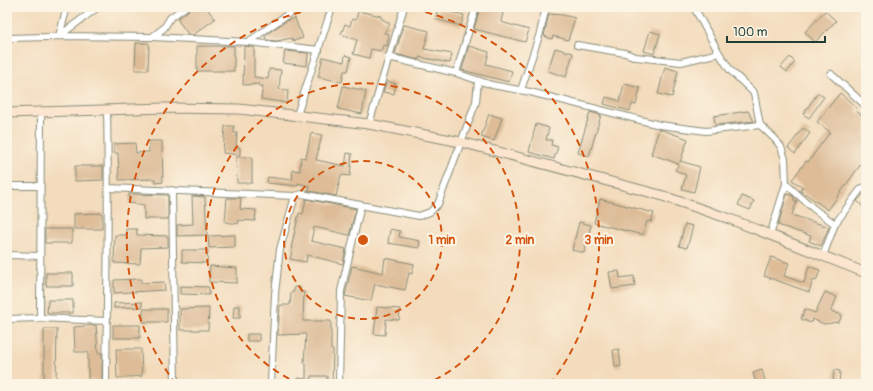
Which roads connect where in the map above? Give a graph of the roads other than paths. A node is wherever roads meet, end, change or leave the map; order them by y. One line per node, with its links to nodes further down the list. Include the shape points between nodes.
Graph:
1 (67, 7): 10 (street)
2 (98, 7): 10 (street)
3 (184, 7): 11 (street)
4 (298, 7): 13 (street)
5 (332, 7): 15 (street)
6 (404, 7): 17 (street)
7 (476, 7): 18 (street)
8 (546, 7): 21 (street)
9 (692, 7): 16 (street)
10 (59, 36): 11 (street); 12 (street)
11 (152, 37): 13 (street)
12 (7, 38)
13 (248, 42): 15 (street)
14 (577, 45): 16 (street, via 636,57 681,62)
15 (319, 50): 26 (street)
16 (719, 53): 28 (street, via 730,70 754,93)
17 (388, 57): 18 (street); 27 (street)
18 (456, 73): 20 (street)
19 (831, 74): 22 (street)
20 (478, 81): 21 (street); 29 (street, via 476,102)
21 (522, 90): 28 (street, via 660,124 698,130)
22 (866, 106)
23 (107, 110): 24 (main road); 26 (main road, via 239,109); 34 (street)
24 (41, 111): 25 (main road); 32 (street)
25 (7, 113)
26 (297, 115): 27 (main road)
27 (369, 124): 29 (main road)
28 (760, 125): 30 (street, via 781,147 785,159)
29 (461, 142): 37 (street, via 438,204 430,212 420,216); 39 (main road, via 660,195)
30 (786, 184): 38 (street); 39 (street)
31 (7, 186): 32 (street)
32 (40, 186): 41 (street)
33 (866, 186): 38 (street, via 860,190)
34 (108, 188): 35 (street); 46 (street)
35 (172, 190): 36 (street); 48 (street)
36 (295, 196): 37 (street, via 302,194); 49 (street, via 280,249 274,294)
37 (361, 205): 50 (street, via 341,291)
38 (835, 224): 42 (street)
39 (770, 235): 42 (main road)
40 (7, 255): 41 (street)
41 (40, 256): 44 (street)
42 (823, 256): 43 (main road)
43 (866, 273)
44 (40, 318): 45 (street); 46 (street)
45 (7, 319)
46 (106, 321): 47 (street)
47 (106, 384)
48 (175, 384)
49 (271, 384)
50 (339, 384)

